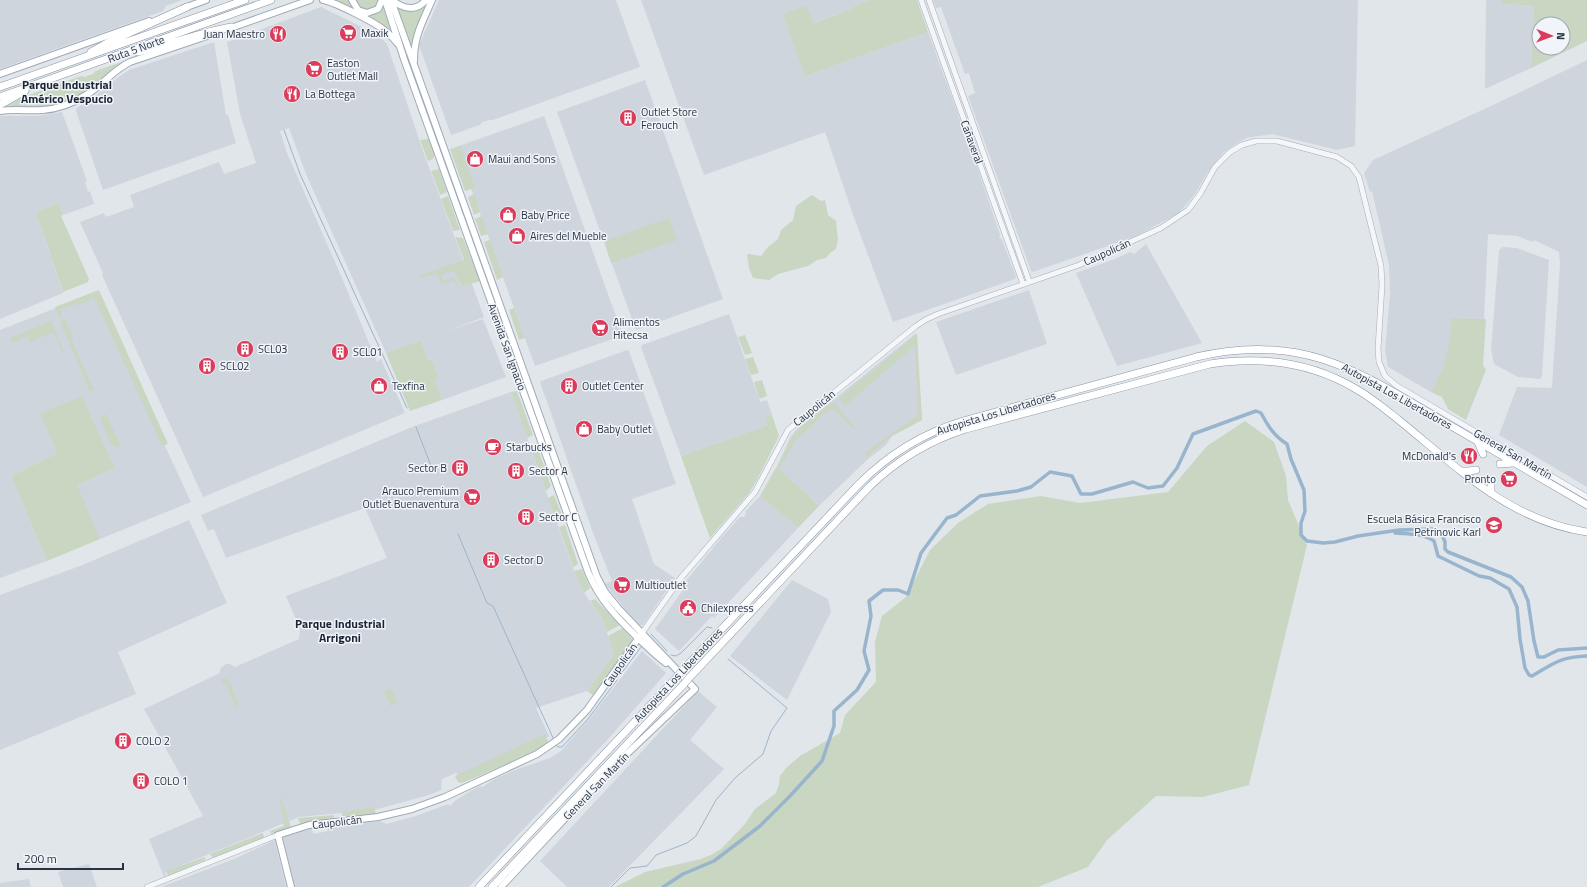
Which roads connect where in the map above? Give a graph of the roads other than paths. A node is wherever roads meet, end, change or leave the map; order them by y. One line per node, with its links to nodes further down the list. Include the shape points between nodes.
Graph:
1 (206, 0): 14 (main road)
2 (244, 0): 19 (highway, Ruta 5 Norte)
3 (272, 0): 17 (highway, Ruta 5 Norte)
4 (310, 0): 15 (main road)
5 (322, 0): 16 (main road, via 331,2 383,29)
6 (352, 0): 7 (main road, via 357,8 367,13 378,9)
7 (382, 0)
8 (385, 0): 16 (main road, Avenida San Ignacio)
9 (392, 0): 10 (main road, via 401,6 412,8 422,5); 18 (main road, Avenida San Ignacio)
10 (426, 0)
11 (432, 0): 20 (main road, via 415,39)
12 (921, 0): 29 (street, Cañaveral)
13 (929, 0): 28 (street, Cañaveral)
14 (187, 7): 19 (highway, via 107,43); 21 (main road)
15 (232, 27): 17 (highway); 26 (main road, via 130,62 92,92 64,105 42,110)
16 (401, 48): 18 (main road, Avenida San Ignacio)
17 (109, 58): 22 (highway, Ruta 5 Norte)
18 (408, 58): 20 (main road, Avenida San Ignacio); 27 (main road, Avenida San Ignacio)
19 (79, 60): 23 (highway, Ruta 5 Norte)
20 (414, 67): 27 (main road, Avenida San Ignacio)
21 (0, 74)
22 (34, 85): 24 (highway, Ruta 5 Norte); 25 (highway)
23 (0, 87)
24 (0, 97)
25 (0, 105)
26 (0, 111)
27 (448, 171): 31 (main road, Avenida San Ignacio)
28 (1029, 281): 29 (street, Caupolicán); 30 (street, Caupolicán, via 1092,260 1174,220 1195,203 1220,161 1242,146 1262,141 1277,141 1332,155 1351,166 1359,177 1382,273 1379,362 1386,376)
29 (1023, 284): 48 (street, Caupolicán, via 922,322 791,427 756,492 680,579)
30 (1397, 386): 40 (street, General San Martín)
31 (535, 415): 42 (main road, Avenida San Ignacio); 44 (main road, Avenida San Ignacio)
32 (1478, 442): 33 (highway); 35 (highway, Autopista Los Libertadores); 53 (highway, Autopista Los Libertadores, bridge, via 1339,364 1298,352 1265,349 1237,349 1202,355 963,420 935,431 915,440 872,471)
33 (1483, 454)
34 (1500, 464): 35 (highway)
35 (1516, 464): 41 (highway, Autopista Los Libertadores)
36 (1461, 470): 37 (highway); 39 (highway, Autopista Los Libertadores); 54 (highway, Autopista Los Libertadores, bridge, via 1366,395 1347,384 1318,372 1282,363 1249,360 1210,364 1169,374 938,440 910,454 869,487)
37 (1476, 470)
38 (1490, 480): 39 (highway)
39 (1491, 493): 43 (highway, Autopista Los Libertadores, via 1537,519)
40 (1587, 496)
41 (1587, 504)
42 (580, 530): 44 (main road); 45 (main road, Avenida San Ignacio)
43 (1587, 532)
44 (573, 533): 46 (main road, Avenida San Ignacio)
45 (587, 550): 46 (main road); 47 (main road, Avenida San Ignacio, via 602,588)
46 (580, 552): 47 (main road, Avenida San Ignacio, via 598,592 609,608)
47 (629, 625): 48 (main road, Avenida San Ignacio)
48 (640, 636): 49 (main road, Avenida San Ignacio); 50 (main road, Caupolicán, via 593,703 556,741 532,757 420,807 378,817 300,827)
49 (695, 689): 55 (main road, General San Martín, via 611,769)
50 (278, 835): 51 (street, Caupolicán); 52 (main road)
51 (147, 887)
52 (291, 887)
53 (479, 887)
54 (492, 887)
55 (501, 887)

